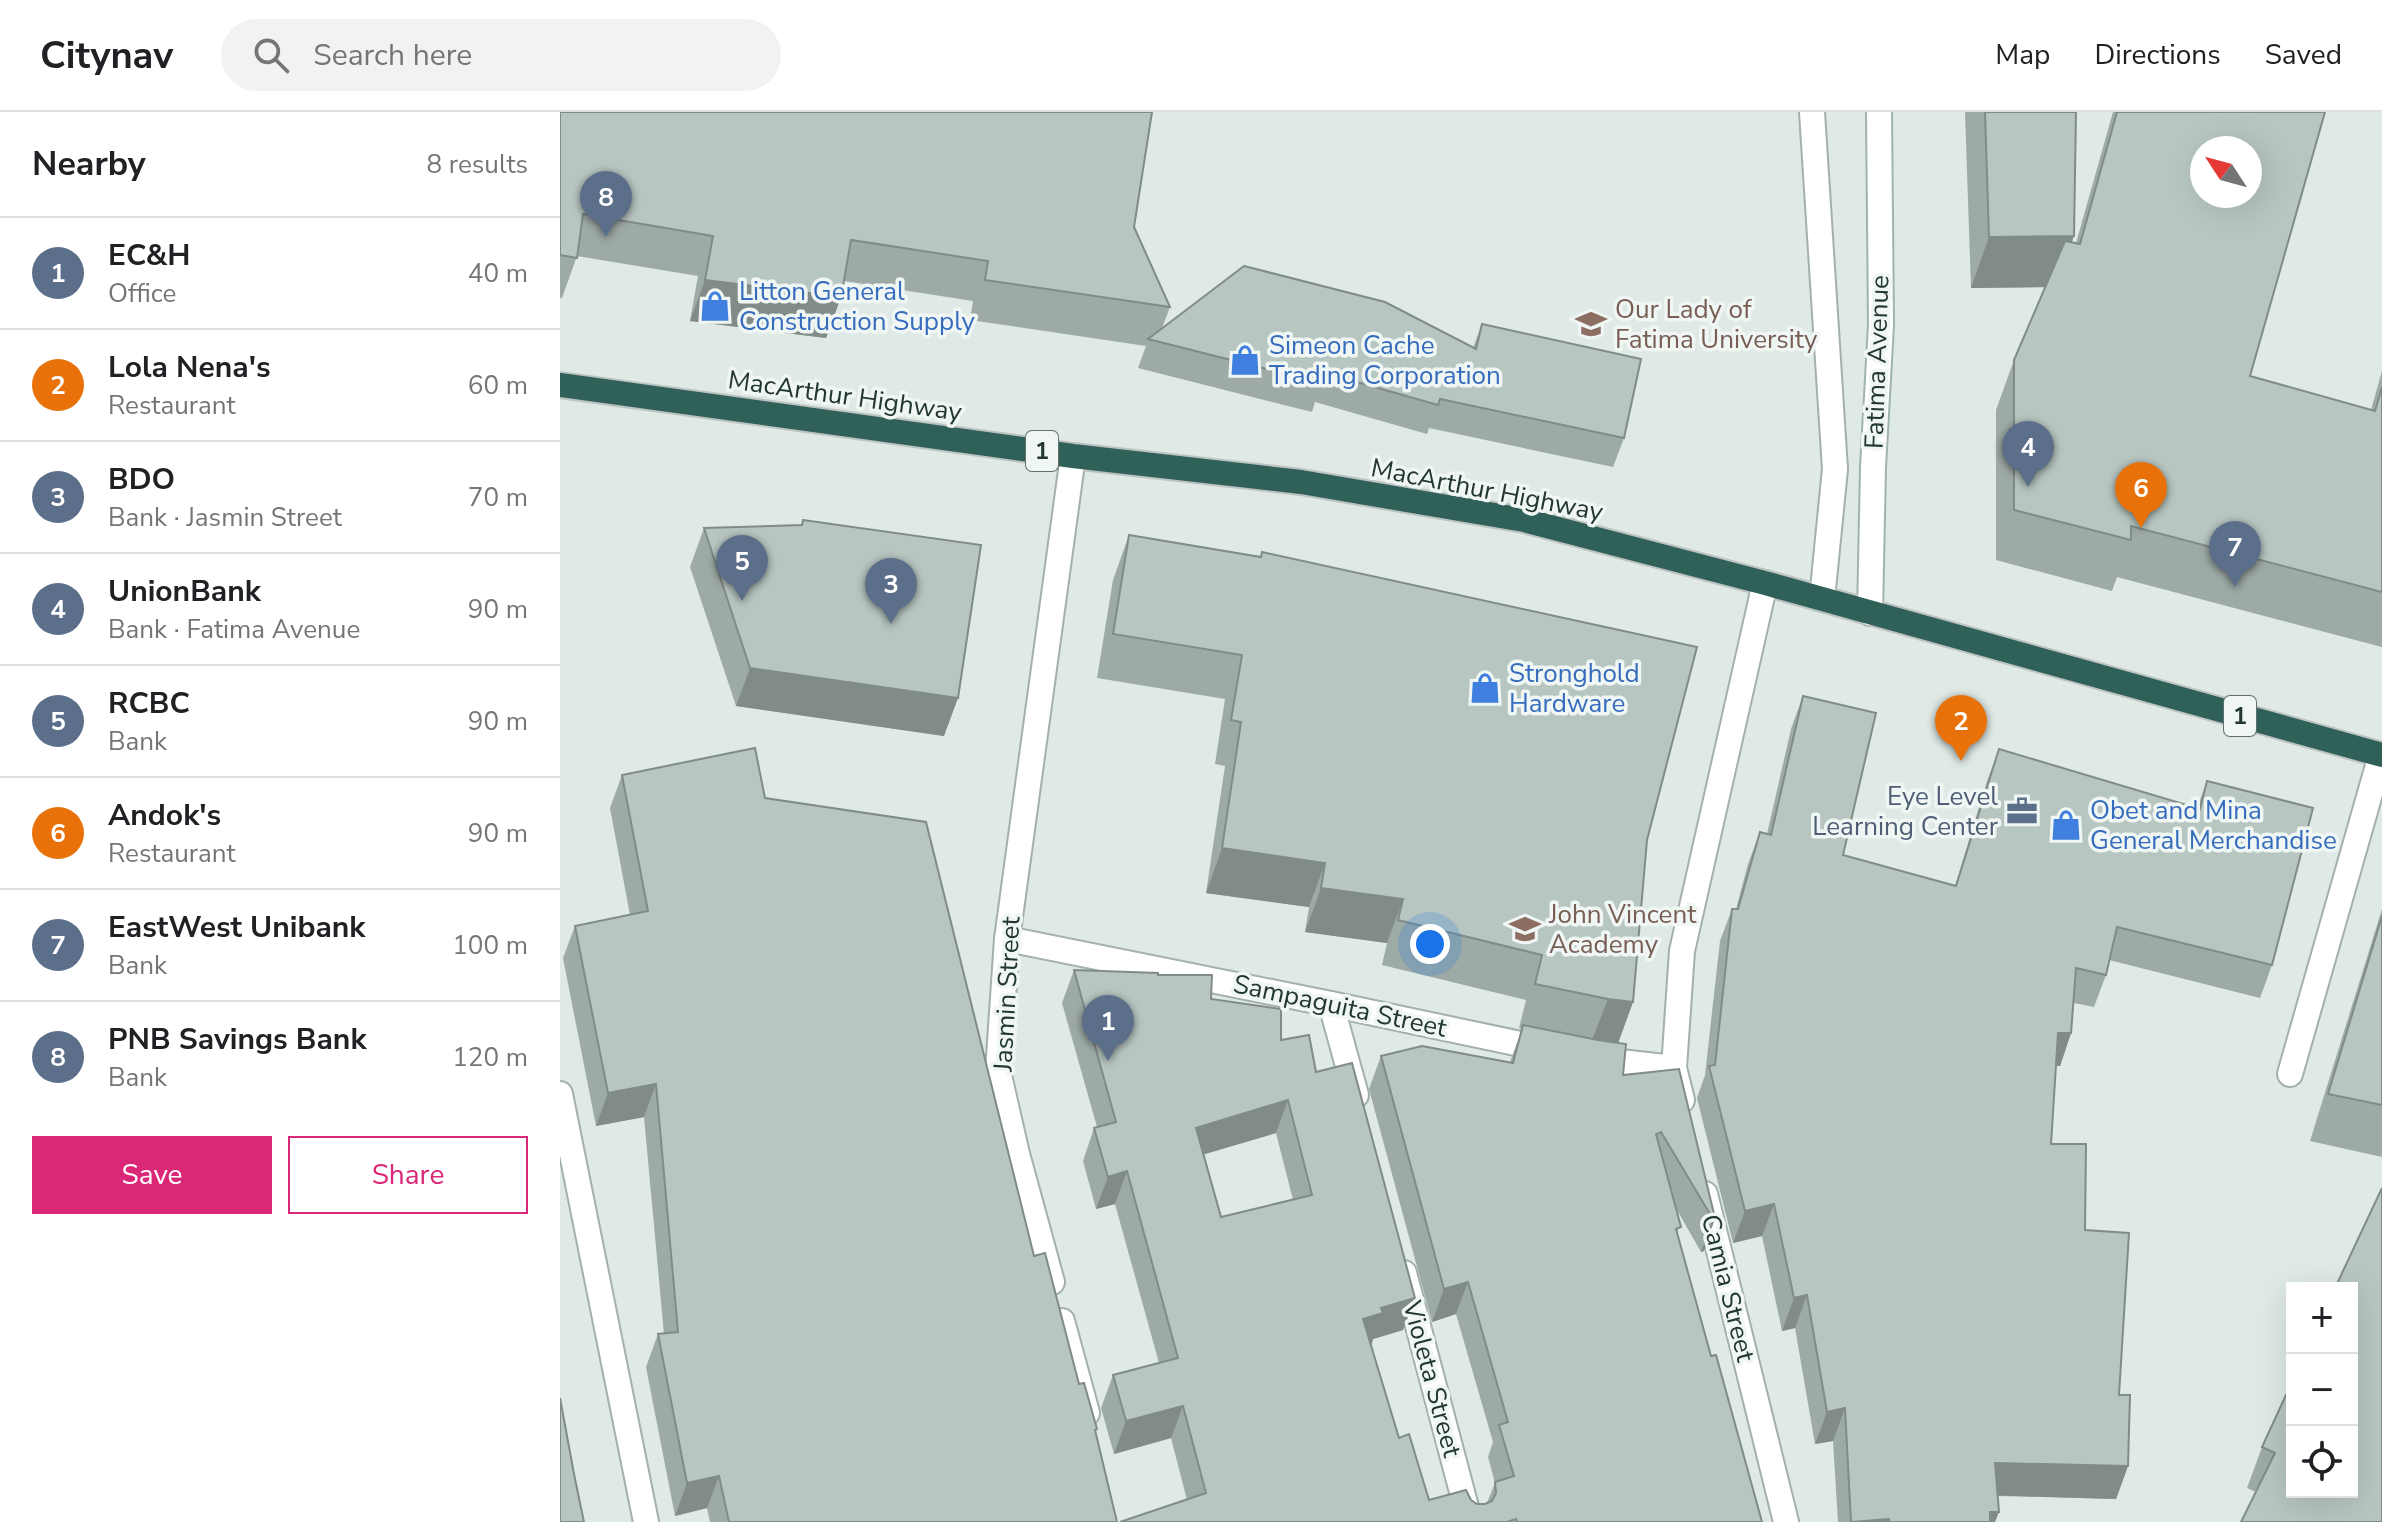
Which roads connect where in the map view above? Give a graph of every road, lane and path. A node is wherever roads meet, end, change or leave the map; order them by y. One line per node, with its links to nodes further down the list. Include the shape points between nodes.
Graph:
1 (1812, 112): 6 (street, via 1835,469)
2 (1879, 112): 7 (street, Fatima Avenue, via 1881,325)
3 (560, 385): 4 (highway, MacArthur Highway / 1)
4 (1073, 456): 5 (highway, MacArthur Highway / 1, via 1301,482 1524,520); 9 (street, Jasmin Street)
5 (1765, 583): 6 (highway, MacArthur Highway / 1); 11 (street, via 1682,951)
6 (1822, 599): 7 (highway, MacArthur Highway / 1)
7 (1870, 613): 8 (highway, MacArthur Highway / 1)
8 (2381, 755): 12 (street)
9 (1007, 939): 10 (street, Sampaguita Street); 19 (street, Jasmin Street, via 998,1071)
10 (1331, 1004): 11 (street, Sampaguita Street, via 1589,1058); 14 (street)
11 (1674, 1068): 15 (street)
12 (2290, 1074)
13 (560, 1094): 17 (street)
14 (1360, 1110)
15 (1689, 1129)
16 (1700, 1174): 22 (street, Camia Street)
17 (568, 1175): 20 (street)
18 (1397, 1248): 21 (street, Violeta Street)
19 (1092, 1430)
20 (646, 1522)
21 (1470, 1522)
22 (1786, 1522)

